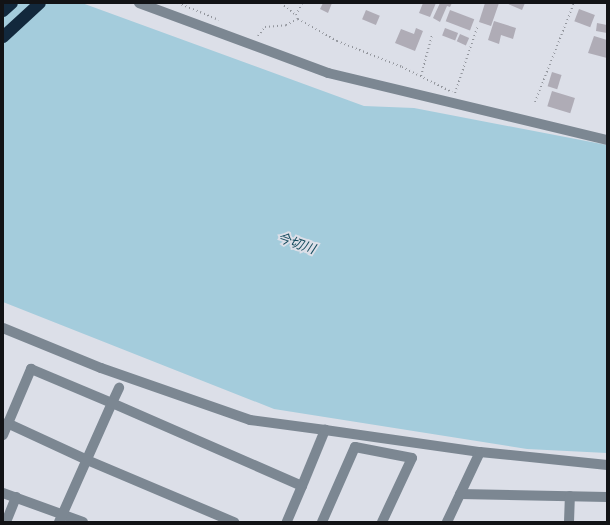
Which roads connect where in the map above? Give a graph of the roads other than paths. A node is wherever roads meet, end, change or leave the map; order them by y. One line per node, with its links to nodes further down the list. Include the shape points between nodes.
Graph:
1 (12, 3): 4 (highway)
2 (40, 3): 5 (highway)
3 (139, 3): 6 (street, via 328,73)
4 (3, 11)
5 (3, 37)
6 (607, 140)
7 (3, 328): 11 (street, via 101,368 250,420)
8 (119, 388): 9 (street)
9 (112, 403): 10 (street, via 31,369); 14 (street); 16 (street)
10 (7, 423): 12 (street); 14 (street)
11 (325, 430): 13 (street); 16 (street)
12 (3, 435)
13 (480, 452): 15 (street); 18 (street)
14 (87, 460): 22 (street); 25 (street)
15 (607, 464)
16 (302, 486): 26 (street)
17 (3, 493): 21 (street)
18 (460, 494): 19 (street); 29 (street)
19 (570, 496): 20 (street); 30 (street)
20 (607, 497)
21 (16, 498): 22 (street); 23 (street)
22 (61, 518): 24 (street)
23 (6, 522)
24 (83, 522)
25 (234, 522)
26 (287, 522)
27 (322, 522): 28 (street, via 355,447 412,458)
28 (382, 522)
29 (447, 522)
30 (569, 522)

